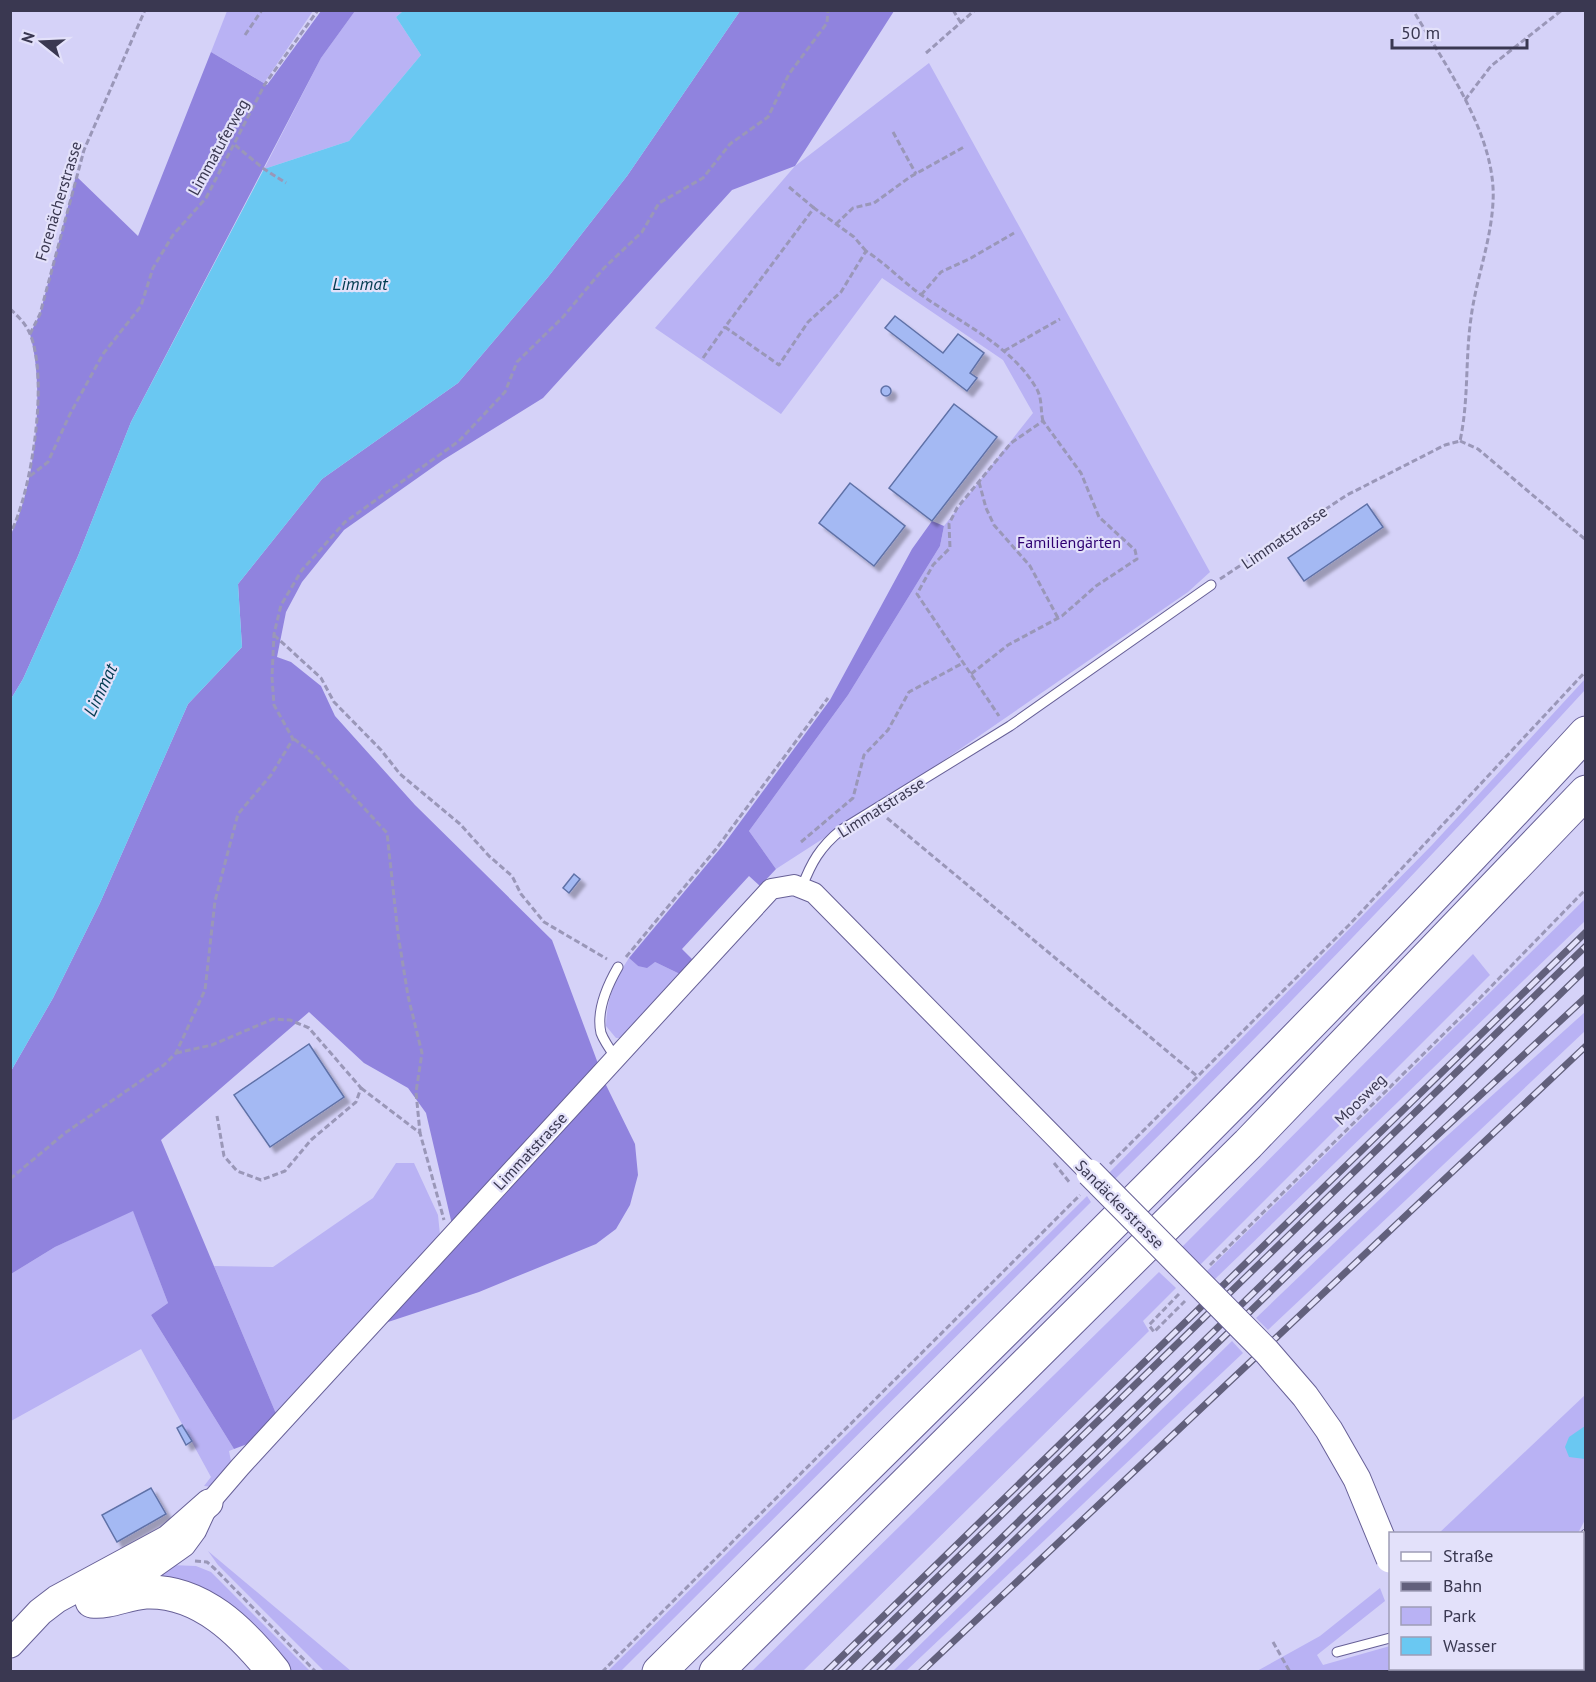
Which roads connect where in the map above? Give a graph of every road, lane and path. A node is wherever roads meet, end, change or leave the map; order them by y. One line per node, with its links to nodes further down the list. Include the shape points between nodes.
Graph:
1 (146, 10): 27 (path, Forenächerstrasse, via 84,150 40,314)
2 (262, 10): 10 (path)
3 (318, 10): 14 (path, Limmatuferweg, via 266,84)
4 (828, 10): 38 (path, via 827,23 789,74 768,117 730,144 703,178 659,203 642,232 517,362 505,392 459,441 345,522 302,570 280,605)
5 (953, 10): 9 (path)
6 (975, 10): 9 (path)
7 (1413, 10): 12 (path)
8 (1562, 10): 12 (path, via 1491,66)
9 (961, 23): 11 (path)
10 (245, 35)
11 (926, 53)
12 (1465, 100): 31 (path, via 1486,150 1493,200 1471,315 1467,403)
13 (893, 132): 16 (path)
14 (235, 144): 17 (path, via 264,170); 32 (path, Limmatuferweg, via 206,198 173,235 153,268 141,306 103,354 48,462)
15 (964, 147): 16 (path)
16 (916, 174): 20 (path, via 874,203 853,208)
17 (286, 183)
18 (789, 187): 19 (path)
19 (814, 208): 20 (path); 26 (path)
20 (836, 224): 22 (path)
21 (1014, 233): 23 (path, via 941,272)
22 (866, 251): 23 (path); 26 (path, via 841,292 808,322 779,365)
23 (921, 295): 28 (path)
24 (10, 309): 27 (path)
25 (1060, 319): 28 (path)
26 (725, 327): 29 (path)
27 (30, 334): 32 (path, via 37,370)
28 (1004, 351): 30 (path, via 1035,385 1042,399)
29 (703, 358)
30 (1043, 422): 33 (path, via 1011,443); 37 (path, via 1081,473 1099,517 1137,555 1135,562 1096,586)
31 (1460, 441): 35 (path, via 1478,449); 36 (path, Limmatstrasse, via 1347,495)
32 (30, 476): 34 (path, via 21,513)
33 (979, 482): 37 (path, via 994,525 1030,567); 39 (path, via 952,518 950,548 933,565 917,594)
34 (10, 534)
35 (1586, 540)
36 (1211, 585): 42 (lane, Limmatstrasse)
37 (1058, 618): 40 (path, via 1008,645)
38 (274, 634): 44 (path, via 274,705); 50 (path, via 321,678 334,702 400,774 460,824 512,876 535,914)
39 (963, 663): 40 (path); 47 (path, via 909,692 888,729 864,755 853,798)
40 (971, 674): 42 (path)
41 (828, 698): 50 (path, via 716,849)
42 (1007, 728): 46 (lane, Limmatstrasse)
43 (1586, 733): 72 (highway, via 1220,1115)
44 (293, 739): 51 (path, via 271,775 238,814 215,901 205,990); 56 (path, via 315,756 387,833 398,934 422,1053 416,1092)
45 (1586, 792): 73 (highway, via 1248,1144)
46 (877, 810): 48 (lane, Limmatstrasse, via 824,844 811,862); 53 (path)
47 (801, 842)
48 (802, 887): 52 (street, Limmatstrasse, via 783,885 771,889); 59 (street, Sandäckerstrasse, via 814,893)
49 (1586, 889): 61 (path, Moosweg)
50 (618, 968): 52 (lane, via 601,1011 602,1034)
51 (176, 1053): 54 (path, via 212,1045 273,1019 290,1020 309,1028); 58 (path, via 65,1133)
52 (616, 1058): 60 (street, Limmatstrasse)
53 (1197, 1076)
54 (362, 1089): 55 (path, via 356,1102 311,1140 285,1171 261,1180 237,1171 224,1156); 56 (path)
55 (217, 1116)
56 (420, 1133): 60 (path)
57 (1055, 1158): 59 (path, via 1053,1165)
58 (10, 1179)
59 (1085, 1184): 65 (street, Sandäckerstrasse, bridge, via 1267,1352 1305,1396 1357,1479)
60 (449, 1239): 64 (street, Limmatstrasse)
61 (1207, 1268)
62 (1182, 1292): 63 (path, via 1149,1325 1154,1332)
63 (1191, 1296)
64 (209, 1503): 66 (street, Limmatstrasse, via 196,1531 180,1550 144,1575 100,1592); 68 (street, via 168,1539 57,1599)
65 (1389, 1556)
66 (92, 1601): 68 (street); 71 (highway, via 104,1603 143,1593 188,1599 222,1618)
67 (1389, 1638): 70 (lane)
68 (16, 1639)
69 (1273, 1642): 74 (path)
70 (1337, 1652)
71 (274, 1671)
72 (659, 1671)
73 (716, 1671)
74 (1290, 1671)

